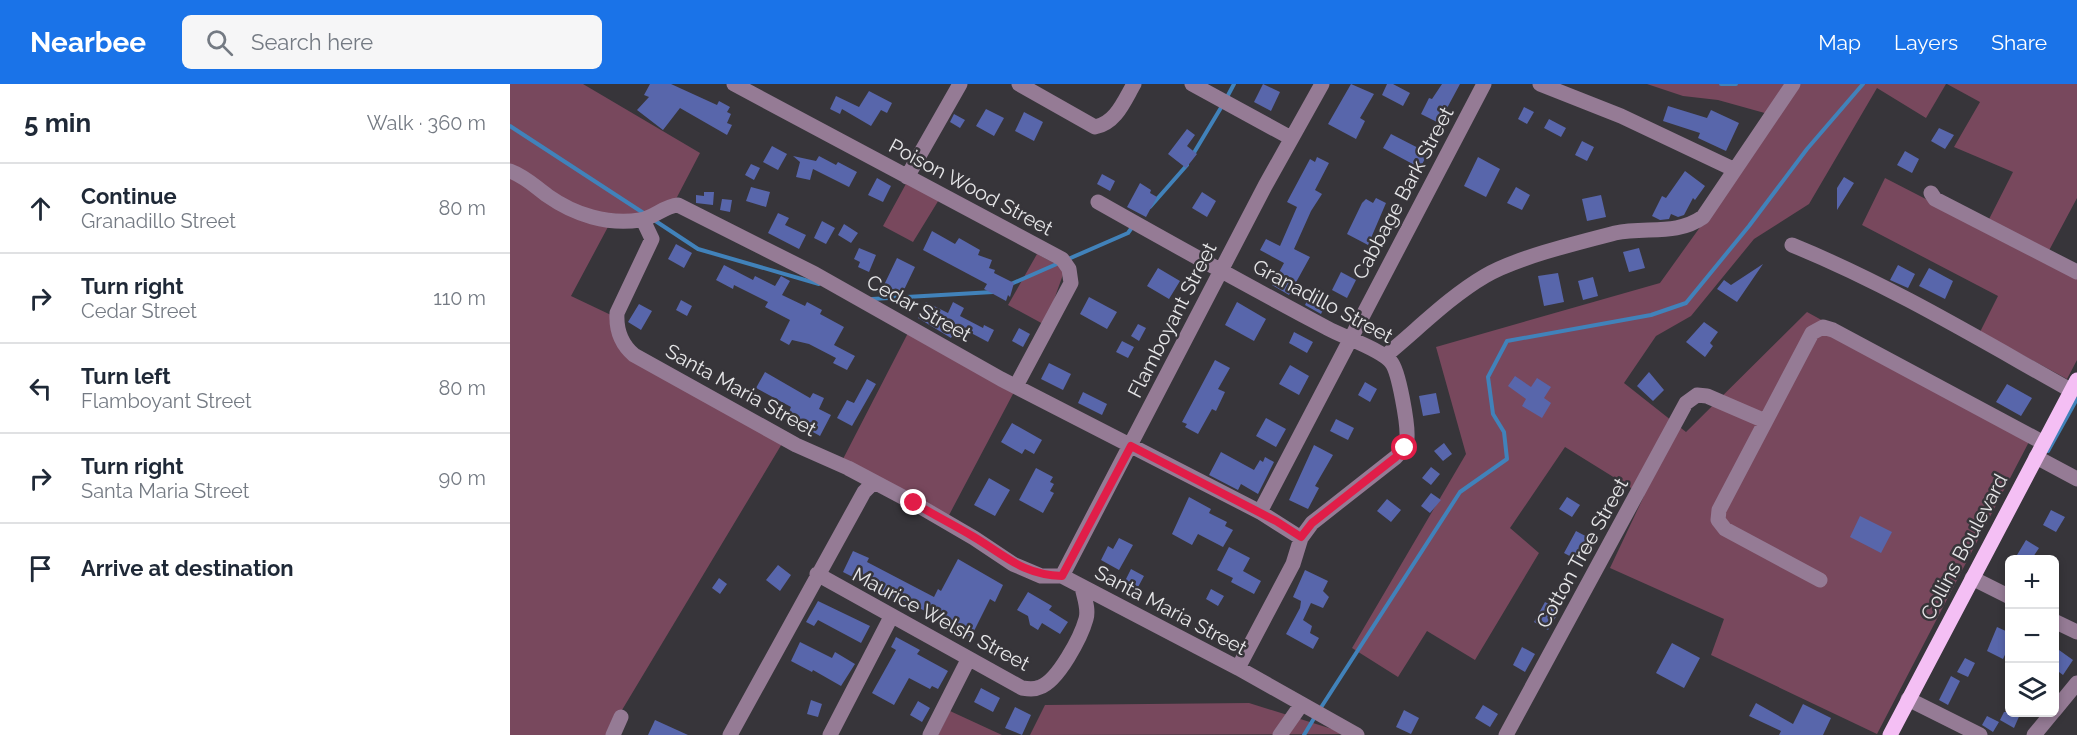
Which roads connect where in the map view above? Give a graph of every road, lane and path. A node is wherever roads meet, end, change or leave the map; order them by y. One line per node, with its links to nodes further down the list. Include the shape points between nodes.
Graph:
1 (734, 84): 13 (street, Poison Wood Street)
2 (960, 84): 13 (street)
3 (1019, 84): 4 (street, via 1095,127 1113,119)
4 (1134, 84)
5 (1192, 84): 10 (street)
6 (1322, 84): 10 (street, Flamboyant Street)
7 (1484, 84): 20 (street, Cabbage Bark Street)
8 (1540, 84): 11 (street, via 1621,116)
9 (1792, 84): 11 (street)
10 (1291, 138): 18 (street, Flamboyant Street)
11 (1733, 169): 21 (street, via 1703,217 1691,225 1616,233 1507,265 1466,289)
12 (510, 171): 16 (street, Cedar Street, via 524,176 550,198 590,217)
13 (907, 177): 23 (street, Poison Wood Street, via 1062,259 1069,269 1071,283)
14 (1931, 193): 19 (street, via 1935,199)
15 (1098, 202): 18 (street, Granadillo Street)
16 (643, 220): 23 (street, Cedar Street, via 678,205 815,274); 29 (street, Santa Maria Street, via 652,239 617,313 616,325 626,348 796,445)
17 (1792, 245): 22 (street, via 1855,271)
18 (1220, 271): 20 (street, Granadillo Street); 26 (street, Flamboyant Street)
19 (2077, 272)
20 (1350, 340): 21 (street, Granadillo Street); 30 (street, Cabbage Bark Street)
21 (1385, 356): 31 (street, Granadillo Street, via 1397,373 1407,436 1405,448 1318,518)
22 (2074, 385): 25 (main road, Collins Boulevard)
23 (1016, 386): 26 (street, Cedar Street)
24 (1766, 421): 25 (street, via 1804,345 1812,333 1823,327); 35 (street, via 1719,510 1718,520 1725,529); 55 (street, Cotton Tree Street, via 1697,394 1686,403)
25 (2044, 443): 27 (main road, Collins Boulevard)
26 (1131, 446): 30 (street, Cedar Street); 33 (street, Flamboyant Street)
27 (2036, 457): 28 (street); 34 (main road, Collins Boulevard)
28 (2077, 479)
29 (873, 483): 32 (street); 33 (street, Santa Maria Street, via 975,537 1013,564 1041,576)
30 (1260, 512): 31 (street, Cedar Street)
31 (1301, 537): 42 (street, Granadillo Street, via 1293,564)
32 (817, 574): 38 (street, Maurice Welsh Street); 50 (street)
33 (1062, 576): 36 (street, Santa Maria Street)
34 (1972, 578): 37 (street); 44 (main road, Collins Boulevard)
35 (1820, 580)
36 (1082, 587): 41 (street, Maurice Welsh Street, via 1086,618 1065,663 1042,687 1022,688); 42 (street, Santa Maria Street)
37 (2005, 594)
38 (891, 617): 41 (street, Maurice Welsh Street); 51 (street)
39 (2059, 623): 40 (street)
40 (2077, 633)
41 (968, 660): 52 (street)
42 (1238, 668): 45 (street, Santa Maria Street)
43 (2077, 683): 46 (street)
44 (1908, 699): 56 (main road, Collins Boulevard); 57 (street)
45 (1301, 705): 53 (street); 54 (street, Santa Maria Street)
46 (2059, 706)
47 (621, 717): 49 (street)
48 (2050, 717): 58 (street)
49 (613, 735)
50 (730, 735)
51 (830, 735)
52 (930, 735)
53 (1280, 735)
54 (1357, 735)
55 (1506, 735)
56 (1890, 735)
57 (1980, 735)
58 (2034, 735)

